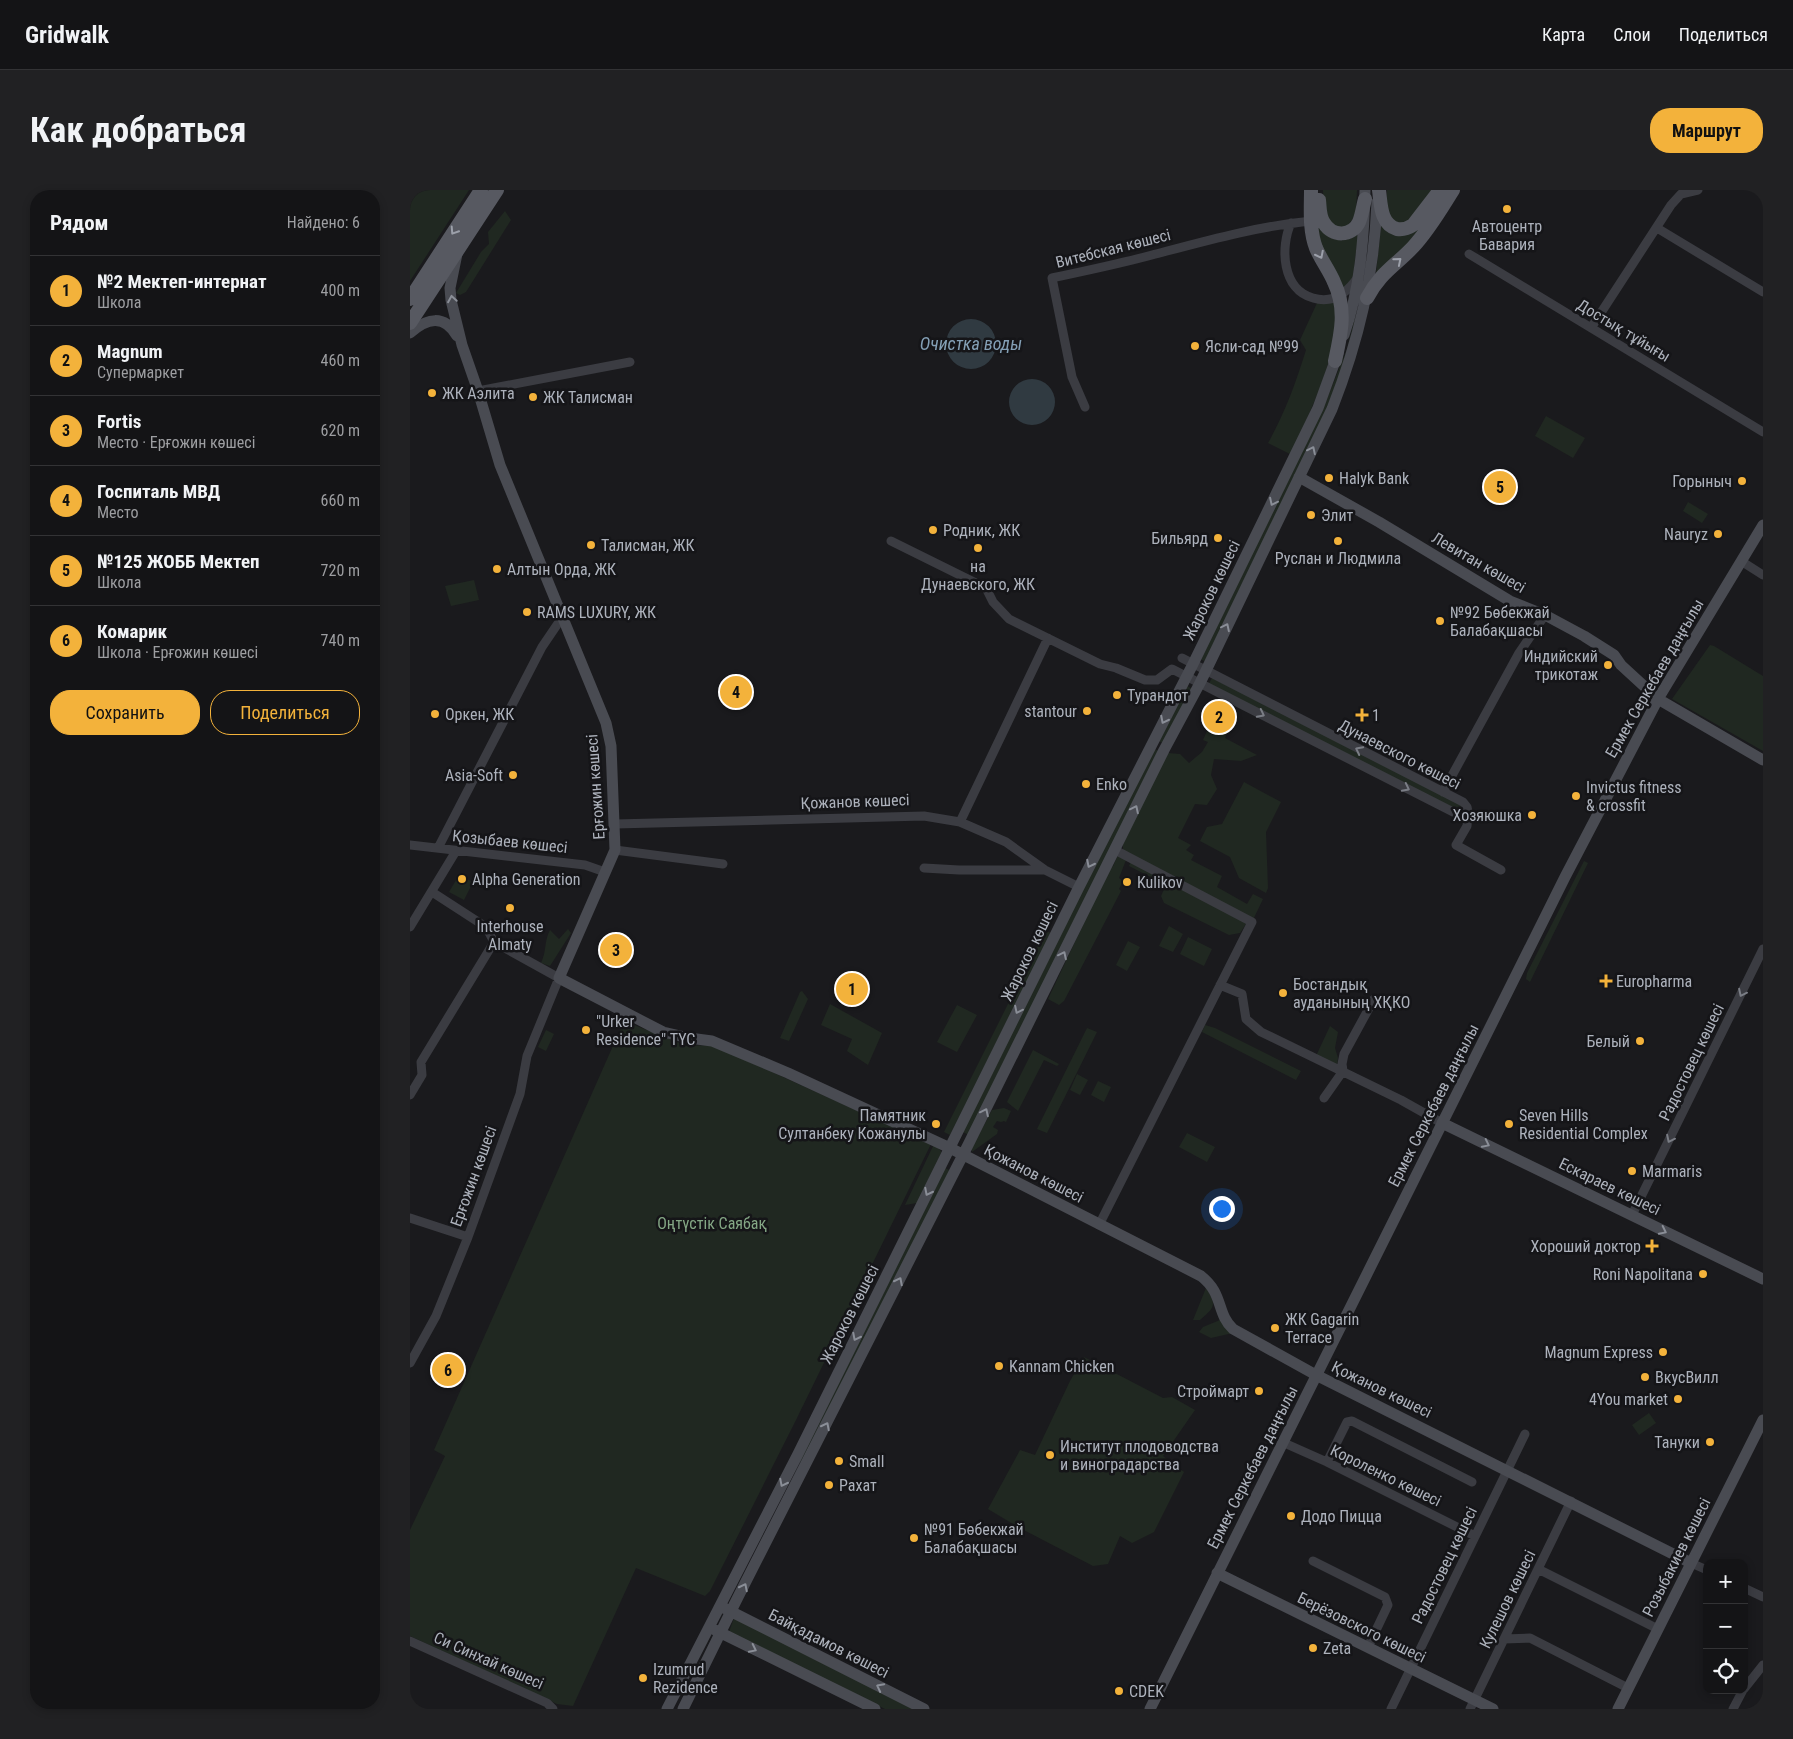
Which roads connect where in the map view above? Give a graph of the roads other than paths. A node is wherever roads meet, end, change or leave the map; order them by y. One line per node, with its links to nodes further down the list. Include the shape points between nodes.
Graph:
1 (481, 190): 19 (main road, one-way to 19)
2 (497, 190): 13 (main road)
3 (1311, 190): 10 (main road)
4 (1319, 190): 9 (main road, via 1322,220 1328,229 1339,233 1356,227)
5 (1379, 190): 6 (main road, via 1383,218 1399,230 1412,225); 18 (street, Жароков көшесі)
6 (1440, 190)
7 (1453, 190): 18 (main road, one-way to 7, via 1379,277 1414,246)
8 (1698, 190): 12 (street, via 1681,194)
9 (1365, 194): 15 (street, Жароков көшесі)
10 (1312, 221): 11 (street, Витебская көшесі); 17 (main road, one-way to 17, via 1316,247)
11 (1291, 222): 17 (street, via 1285,250 1290,279 1295,288 1319,299); 27 (street, Витебская көшесі, via 1052,278 1072,377)
12 (1657, 228): 16 (street); 21 (street)
13 (458, 252): 20 (main road); 23 (street, Ерғожин көшесі, one-way to 13, via 450,288)
14 (1469, 254): 21 (street, Достық тұйығы)
15 (1359, 277): 17 (street); 24 (street, Жароков көшесі)
16 (1763, 292)
17 (1339, 296): 24 (main road, via 1343,324)
18 (1367, 298): 29 (street, Жароков көшесі, one-way to 18, via 1348,368)
19 (410, 299)
20 (410, 323)
21 (1591, 328): 28 (street, Достық тұйығы)
22 (410, 334): 23 (street, Ерғожин көшесі, via 424,323 438,321 452,328)
23 (462, 345): 26 (street, Ерғожин көшесі)
24 (1335, 361): 38 (street, Жароков көшесі, one-way to 38, via 1307,432)
25 (630, 362): 26 (street)
26 (478, 391): 35 (street, Ерғожин көшесі, via 500,465)
27 (1085, 407)
28 (1763, 432)
29 (1299, 477): 34 (street, Левитан көшесі, via 1510,600); 39 (street, Жароков көшесі, one-way to 29)
30 (1763, 525): 32 (street, Ермек Серкебаев даңғылы)
31 (891, 541): 36 (street, via 986,588 1008,619)
32 (1741, 561): 33 (street); 42 (street, Ермек Серкебаев даңғылы)
33 (1763, 575)
34 (1545, 615): 42 (street, Левитан көшесі, via 1614,655); 46 (street, via 1519,653)
35 (563, 616): 49 (street, Ерғожин көшесі, via 606,723 611,746); 51 (street, via 542,647)
36 (1048, 638): 40 (street, Дунаевского көшесі, via 1100,664 1145,680 1156,680 1172,669); 48 (street)
37 (1182, 658): 38 (street, Дунаевского көшесі)
38 (1193, 664): 39 (street, Дунаевского көшесі); 40 (street, Жароков көшесі)
39 (1205, 671): 41 (street, Жароков көшесі); 46 (street, Дунаевского көшесі, one-way to 39)
40 (1186, 676): 41 (street, Дунаевского көшесі); 43 (street, Жароков көшесі, one-way to 43)
41 (1200, 683): 44 (street, Жароков көшесі); 47 (street, Дунаевского көшесі, one-way to 47, via 1459,815)
42 (1658, 699): 45 (street, Левитан көшесі); 71 (street, Ермек Серкебаев даңғылы)
43 (1152, 744): 44 (street); 60 (street, Жароков көшесі, one-way to 60)
44 (1164, 750): 54 (street, Жароков көшесі, one-way to 44)
45 (1763, 760)
46 (1443, 792): 47 (street, Дунаевского көшесі, via 1463,802)
47 (1468, 812): 58 (street, via 1467,826 1456,845)
48 (960, 822): 49 (street, Қожанов көшесі, via 924,816); 57 (street, Қожанов көшесі, via 1006,842)
49 (615, 824): 53 (street, Ерғожин көшесі)
50 (410, 845): 51 (street, Қозыбаев көшесі)
51 (438, 848): 52 (street, Қозыбаев көшесі)
52 (456, 850): 59 (street, Қозыбаев көшесі, via 585,864); 61 (street)
53 (615, 850): 55 (street); 59 (street, Ерғожин көшесі)
54 (1115, 850): 66 (street, via 1252,922); 73 (street, Жароков көшесі, one-way to 54)
55 (723, 864)
56 (924, 868): 57 (street)
57 (1045, 870): 60 (street, Қожанов көшесі)
58 (1501, 870)
59 (605, 872): 65 (street, Ерғожин көшесі)
60 (1079, 887): 72 (street, Жароков көшесі, one-way to 72)
61 (432, 892): 62 (street); 63 (street, via 486,926)
62 (410, 928)
63 (494, 942): 65 (street); 69 (street, via 421,1062 422,1075)
64 (1763, 949): 74 (street, Радостовец көшесі, one-way to 74)
65 (559, 978): 72 (street, via 663,1032 712,1040); 77 (street, Ерғожин көшесі, via 527,1056 520,1094)
66 (1220, 984): 68 (street, via 1242,994 1246,1019 1254,1027); 76 (street)
67 (1374, 998): 68 (street, via 1344,1054)
68 (1343, 1071): 70 (street); 71 (street)
69 (410, 1095)
70 (1324, 1098)
71 (1442, 1123): 74 (street, Ескараев көшесі, one-way to 74); 80 (street, Ермек Серкебаев даңғылы)
72 (950, 1148): 73 (street, Қожанов көшесі); 85 (street, Жароков көшесі, one-way to 85)
73 (963, 1155): 76 (street, Қожанов көшесі); 87 (street, Жароков көшесі, one-way to 73)
74 (1632, 1215): 78 (street, Ескараев көшесі, one-way to 78)
75 (410, 1218): 77 (street)
76 (1099, 1224): 80 (street, Қожанов көшесі, via 1210,1282 1233,1329)
77 (468, 1237): 79 (street, Ерғожин көшесі, via 436,1316)
78 (1763, 1279)
79 (410, 1364)
80 (1316, 1375): 83 (street, Ермек Серкебаев даңғылы); 86 (street, Қожанов көшесі)
81 (1763, 1420): 92 (street, Розыбакиев көшесі)
82 (1525, 1434): 86 (street, Радостовец көшесі)
83 (1282, 1442): 84 (street, Короленко көшесі); 95 (street, Ермек Серкебаев даңғылы)
84 (1327, 1462): 88 (street, via 1347,1422 1352,1421); 90 (street, Короленко көшесі)
85 (792, 1463): 87 (street); 98 (street, Жароков көшесі, one-way to 98)
86 (1508, 1469): 89 (street, Қожанов көшесі); 90 (street, Радостовец көшесі)
87 (804, 1470): 99 (street, Жароков көшесі, one-way to 87)
88 (1472, 1482)
89 (1571, 1501): 92 (street, Қожанов көшесі); 93 (street, Кулешов көшесі)
90 (1475, 1536): 107 (street, Радостовец көшесі)
91 (1313, 1561): 105 (street, via 1386,1597 1388,1605)
92 (1691, 1562): 94 (street, Қожанов көшесі); 101 (street, Розыбакиев көшесі)
93 (1538, 1568): 101 (street); 103 (street, Кулешов көшесі)
94 (1703, 1568)
95 (1217, 1573): 105 (street, Берёзовского көшесі); 117 (street, Ермек Серкебаев даңғылы)
96 (1748, 1590): 97 (street)
97 (1763, 1598)
98 (720, 1606): 99 (street, Байқадамов көшесі); 100 (street, Жароков көшесі)
99 (731, 1612): 102 (street, Жароков көшесі); 116 (street, Байқадамов көшесі, one-way to 99)
100 (709, 1627): 102 (street); 113 (street, Жароков көшесі)
101 (1658, 1629): 109 (street, Розыбакиев көшесі)
102 (721, 1633): 114 (street, Жароков көшесі); 115 (street, one-way to 115)
103 (1504, 1639): 109 (street, via 1530,1638); 111 (street, Кулешов көшесі)
104 (410, 1641): 112 (street, Си Синхай көшесі, via 547,1703)
105 (1368, 1647): 107 (street, Берёзовского көшесі)
106 (1763, 1665): 108 (street)
107 (1411, 1668): 111 (street, Берёзовского көшесі); 118 (street, Радостовец көшесі)
108 (1748, 1684)
109 (1628, 1688): 120 (street, Розыбакиев көшесі)
110 (1741, 1694): 121 (street)
111 (1472, 1704): 119 (street, Берёзовского көшесі)
112 (553, 1709)
113 (667, 1709)
114 (683, 1709)
115 (875, 1709)
116 (924, 1709)
117 (1150, 1709)
118 (1391, 1709)
119 (1493, 1709)
120 (1618, 1709)
121 (1733, 1709)

